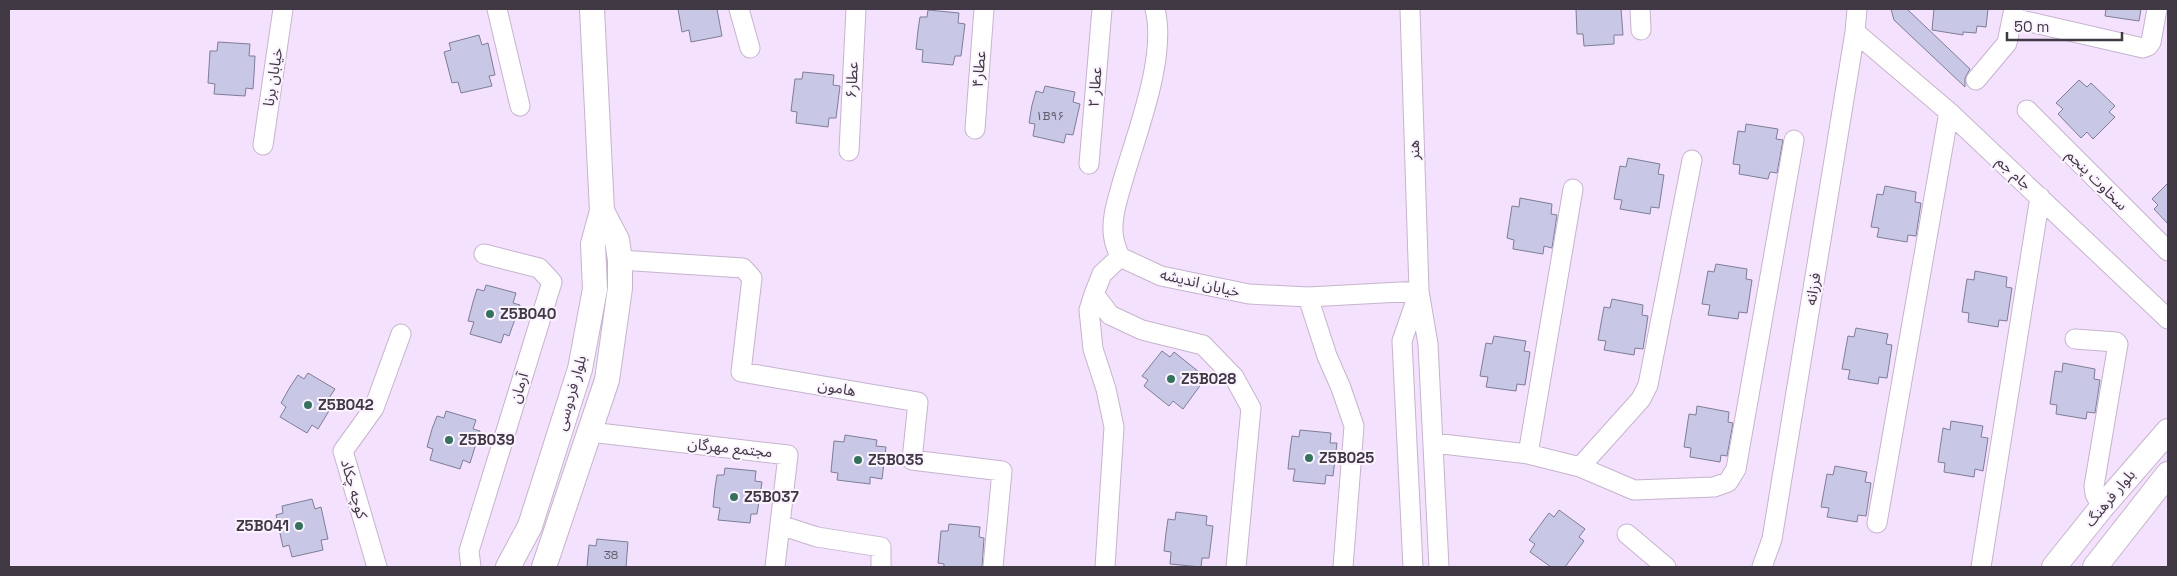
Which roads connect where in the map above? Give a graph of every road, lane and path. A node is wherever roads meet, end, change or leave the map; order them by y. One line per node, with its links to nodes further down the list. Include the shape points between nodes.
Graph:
1 (283, 9): 23 (street, خیابان برنا)
2 (498, 9): 18 (street)
3 (592, 9): 29 (main road, بلوار فردوسی)
4 (740, 9): 16 (street)
5 (856, 9): 24 (street, عطار۶)
6 (984, 9): 21 (street, عطار۴)
7 (1102, 9): 26 (street, عطار ۲)
8 (1155, 9): 32 (street, via 1158,19 1157,56 1115,207 1113,238)
9 (1410, 9): 34 (street, هنر)
10 (1640, 9): 14 (street)
11 (1857, 9): 15 (street, فرزانه)
12 (2157, 9): 13 (street, via 2151,42 2144,48)
13 (2013, 14): 17 (street, via 2007,43)
14 (1641, 30)
15 (1855, 32): 20 (street, جام جم); 63 (street, فرزانه, via 1772,539)
16 (750, 48)
17 (1976, 80)
18 (520, 106)
19 (2027, 110): 30 (street, سخاوت پنجم)
20 (1949, 112): 28 (street, جام جم); 47 (street)
21 (974, 130)
22 (1794, 140): 44 (street, via 1736,469 1728,482 1714,487 1634,490)
23 (263, 145)
24 (849, 151)
25 (1692, 160): 44 (street, via 1648,385 1641,399)
26 (1089, 164)
27 (1573, 189): 43 (street)
28 (2040, 197): 37 (street, جام جم); 64 (street)
29 (602, 211): 33 (main road, بلوار فردوسی, via 617,240); 52 (main road, بلوار فردوسی, via 593,244 594,289 580,368 530,526)
30 (2168, 251)
31 (484, 254): 51 (street, آرمان, via 539,268 552,282 469,551)
32 (1120, 257): 35 (street, via 1102,274); 36 (street, خیابان اندیشه, via 1161,276 1250,294)
33 (620, 260): 41 (main road, بلوار فردوسی, via 620,288 607,380); 56 (street, هامون, via 743,268 752,278 741,372 918,402 912,460 1002,471)
34 (1419, 291): 36 (street, خیابان اندیشه); 42 (street, هنر, via 1428,344); 60 (street, هنر, via 1402,341)
35 (1094, 294): 57 (street, via 1089,310 1093,349 1114,427); 58 (street, via 1110,315 1142,330 1203,345 1234,377 1251,408)
36 (1308, 297): 59 (street, via 1354,426)
37 (2168, 319)
38 (401, 334): 50 (street, کوچه چکاد, via 374,408 343,451)
39 (2075, 339): 46 (street, via 2118,344 2094,486)
40 (2168, 431): 46 (main road, بلوار فرهنگ)
41 (590, 432): 48 (street, مجتمع مهرگان, via 788,454); 53 (main road, بلوار فردوسی)
42 (1434, 444): 43 (street); 61 (street, هنر)
43 (1528, 454): 44 (street)
44 (1580, 467)
45 (2168, 474): 66 (main road, بلوار فرهنگ)
46 (2102, 507): 65 (main road, بلوار فرهنگ)
47 (1877, 523)
48 (780, 525): 54 (street, مجتمع مهرگان); 55 (street, via 817,537 881,547)
49 (1627, 534): 62 (street)
50 (377, 567)
51 (471, 567)
52 (508, 567)
53 (544, 567)
54 (775, 567)
55 (881, 567)
56 (993, 567)
57 (1105, 567)
58 (1236, 567)
59 (1342, 567)
60 (1414, 567)
61 (1439, 567)
62 (1666, 567)
63 (1762, 567)
64 (1981, 567)
65 (2054, 567)
66 (2095, 567)

